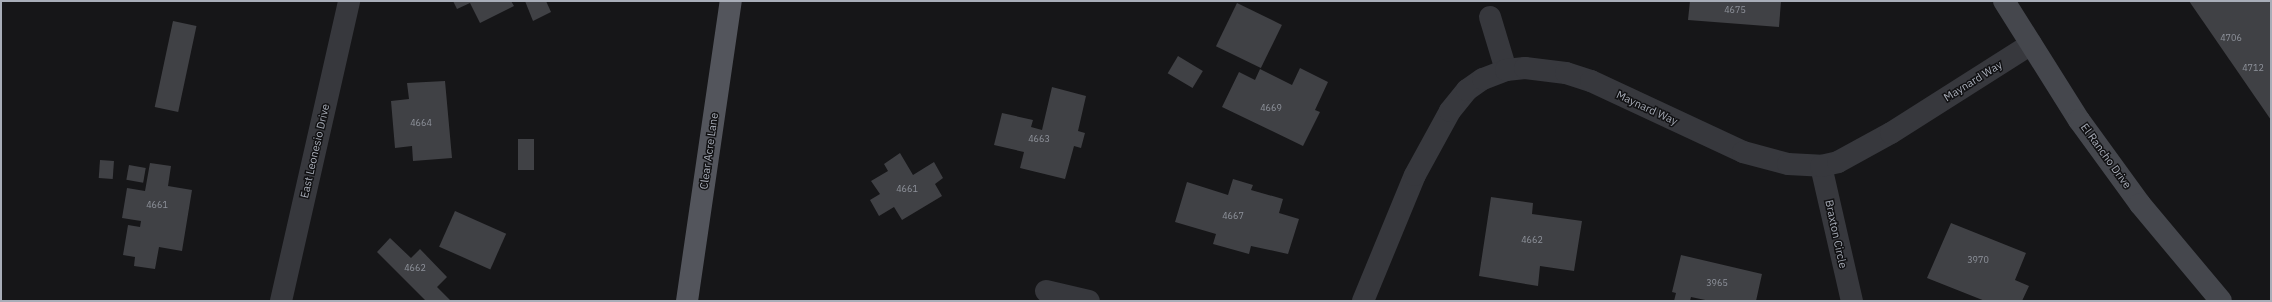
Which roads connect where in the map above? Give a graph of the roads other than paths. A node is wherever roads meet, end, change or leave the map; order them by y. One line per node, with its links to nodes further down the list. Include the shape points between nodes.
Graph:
1 (349, 1): 9 (street, East Leonesio Drive)
2 (731, 1): 10 (main road, Clear Acre Lane)
3 (2004, 1): 5 (main road, El Rancho Drive)
4 (1490, 17): 6 (street)
5 (2031, 44): 7 (street, Maynard Way, via 1891,133 1838,162); 14 (main road, El Rancho Drive, via 2080,120 2140,204)
6 (1506, 70): 7 (street, Maynard Way, via 1525,68 1566,73 1590,81 1743,152 1788,164); 12 (street, Maynard Way, via 1484,79 1467,90 1450,110 1415,175)
7 (1821, 166): 13 (street, Braxton Circle)
8 (1046, 291): 11 (street)
9 (281, 301)
10 (687, 301)
11 (1089, 301)
12 (1363, 301)
13 (1852, 301)
14 (2221, 301)

